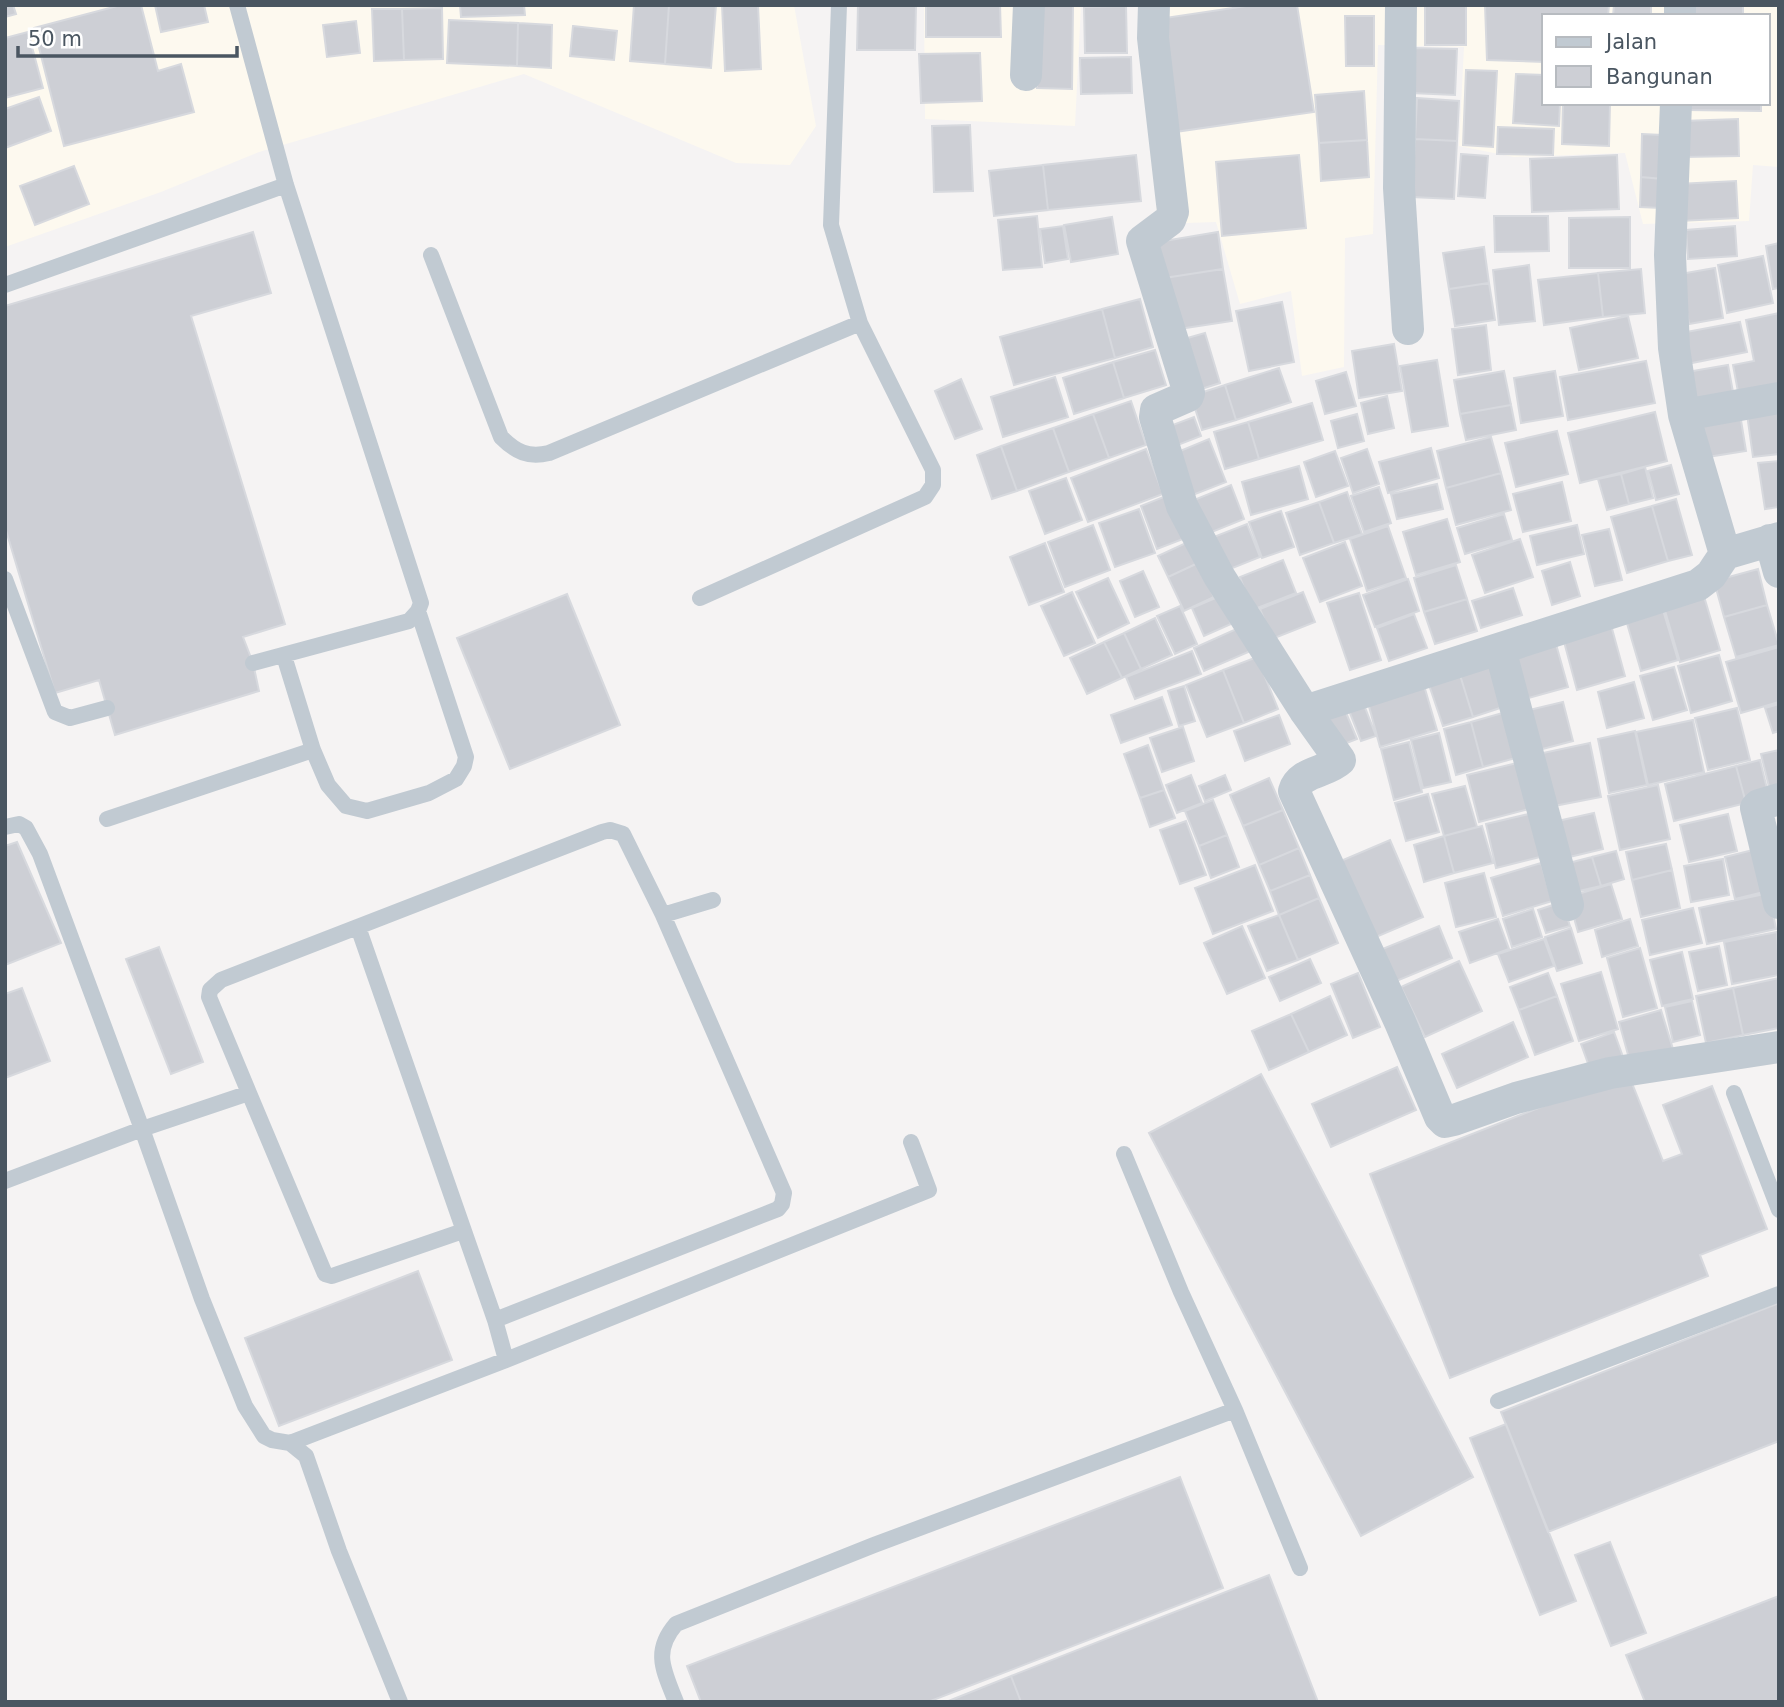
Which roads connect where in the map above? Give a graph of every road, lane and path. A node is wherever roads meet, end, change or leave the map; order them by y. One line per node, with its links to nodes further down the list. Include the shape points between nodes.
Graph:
1 (237, 5): 8 (lane)
2 (839, 5): 11 (lane, via 830,218)
3 (1028, 5): 6 (street)
4 (1154, 5): 25 (street, via 1153,38 1173,212 1170,220 1142,241 1189,393 1154,415 1182,506 1219,576)
5 (1401, 5): 12 (street, via 1399,188)
6 (1026, 75)
7 (1676, 105): 14 (street, via 1670,255 1674,348)
8 (286, 185): 10 (lane); 20 (lane, via 421,603)
9 (431, 255): 11 (lane, via 501,437 523,454 549,453)
10 (5, 285)
11 (860, 323): 19 (lane, via 933,470 931,492)
12 (1408, 329)
13 (1779, 398): 14 (street)
14 (1684, 415): 16 (street)
15 (1774, 539): 16 (street); 17 (street)
16 (1725, 554): 21 (street, via 1698,585)
17 (1779, 572)
18 (5, 579): 24 (lane, via 55,712 70,718)
19 (700, 598)
20 (418, 611): 22 (lane, via 409,621); 26 (lane, via 466,757 456,779 429,793 367,811 346,806 328,785)
21 (1500, 649): 25 (street); 32 (street)
22 (284, 656): 23 (lane); 26 (lane)
23 (253, 663)
24 (107, 708)
25 (1305, 711): 35 (street, via 1340,760 1303,778 1294,791 1445,1122 1610,1073)
26 (313, 750): 28 (lane)
27 (1779, 799): 31 (street, via 1756,808)
28 (107, 819)
29 (5, 827): 38 (lane, via 19,824 26,828 40,855)
30 (713, 900): 33 (lane)
31 (1779, 903)
32 (1568, 905)
33 (663, 915): 34 (lane, via 623,834 610,830); 45 (lane, via 785,1194 782,1205)
34 (358, 927): 36 (lane, via 221,980 210,990); 43 (lane)
35 (1779, 1047)
36 (249, 1093): 38 (lane); 43 (lane, via 325,1274 332,1276)
37 (1734, 1093): 42 (lane)
38 (142, 1129): 41 (lane); 49 (lane, via 245,1406 264,1436)
39 (911, 1142): 46 (lane, via 929,1189)
40 (1124, 1154): 48 (lane)
41 (5, 1181)
42 (1779, 1210)
43 (463, 1231): 45 (lane)
44 (1779, 1294): 47 (lane)
45 (495, 1320): 46 (lane)
46 (506, 1360): 49 (lane)
47 (1498, 1401)
48 (1235, 1410): 50 (lane); 52 (lane, via 676,1624 666,1636 662,1665)
49 (290, 1443): 51 (lane, via 310,1464 339,1551)
50 (1300, 1568)
51 (400, 1702)
52 (676, 1702)

